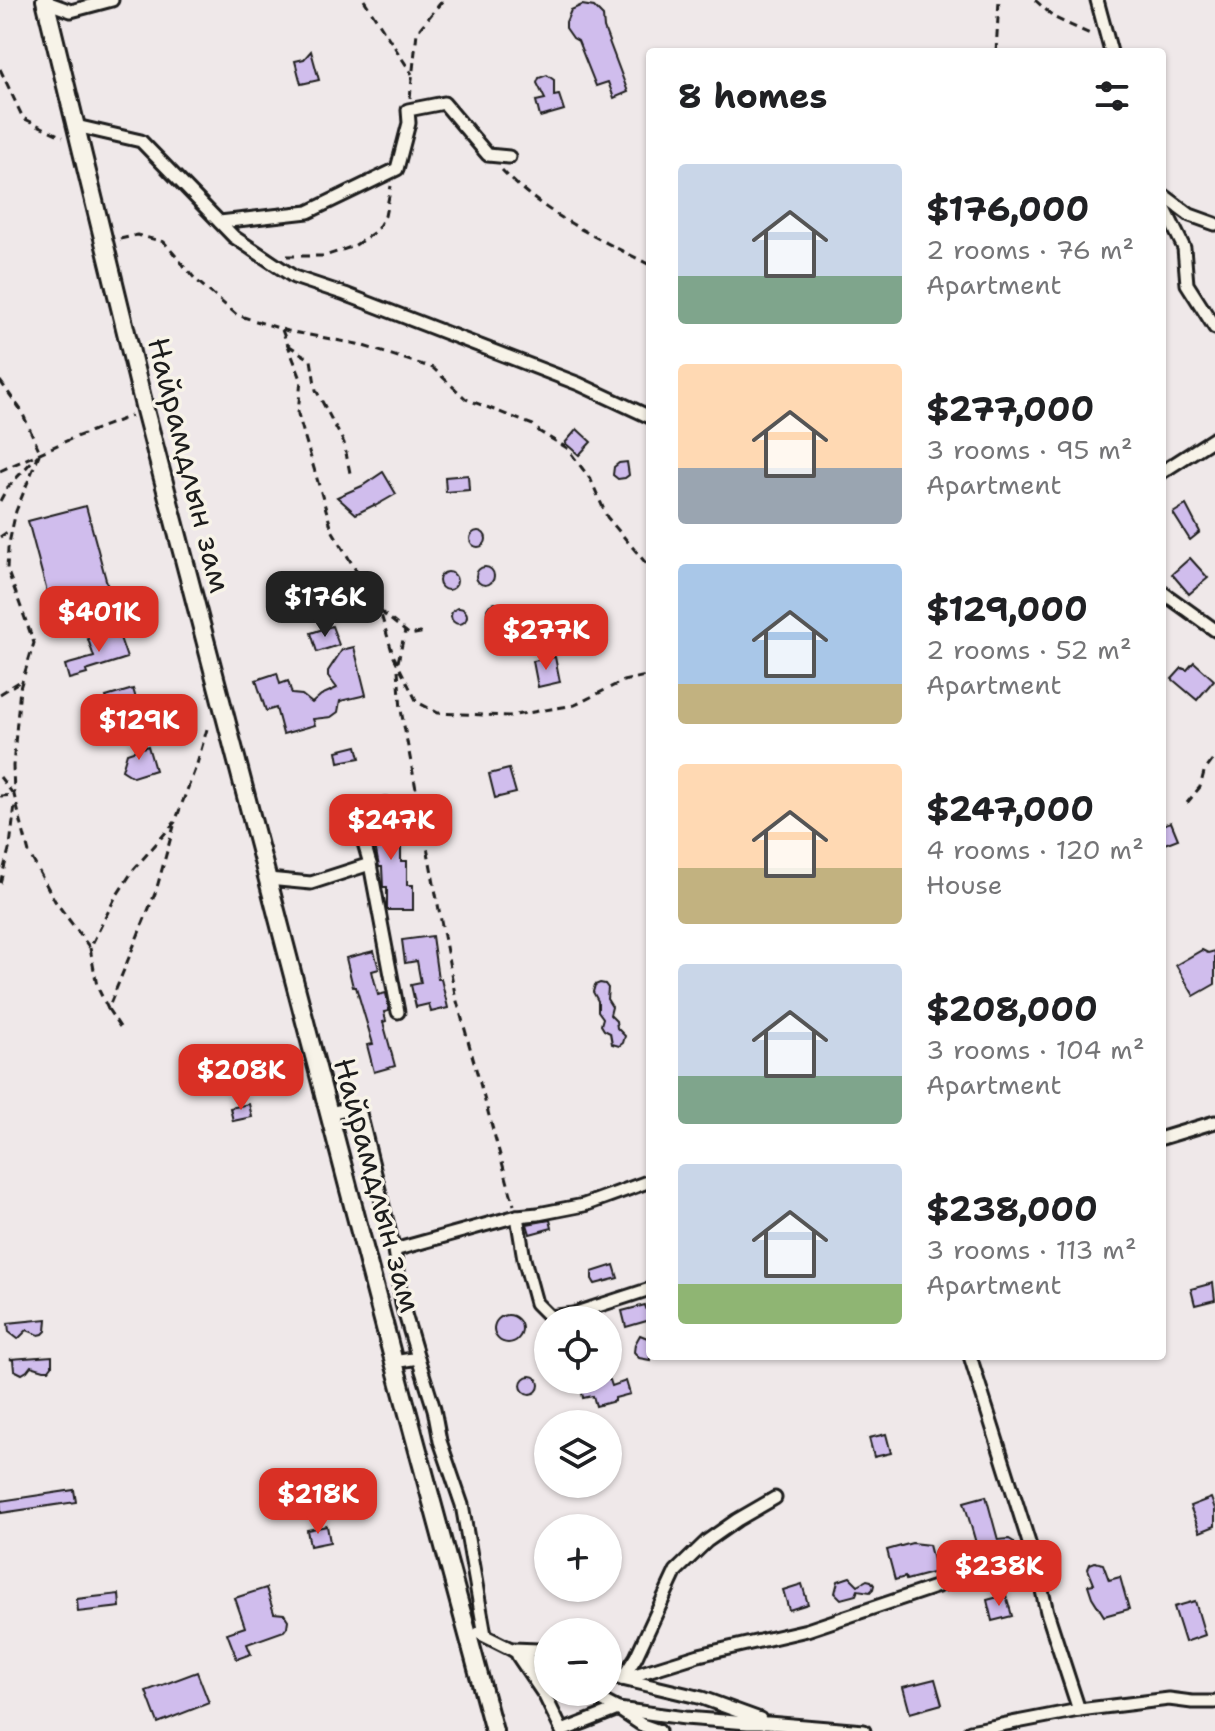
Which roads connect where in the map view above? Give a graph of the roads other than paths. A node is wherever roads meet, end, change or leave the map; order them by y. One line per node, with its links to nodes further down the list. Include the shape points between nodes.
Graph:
1 (112, 0): 3 (street, via 71,11)
2 (1097, 0): 4 (street)
3 (45, 1): 5 (main road, Найрамдлын зам)
4 (1110, 47)
5 (76, 126): 9 (street, via 141,141); 19 (main road, Найрамдлын зам)
6 (509, 157): 9 (street, via 488,155 444,103 408,110 397,169 308,212)
7 (1166, 197): 10 (street, via 1190,215)
8 (1166, 211): 11 (street, via 1184,248 1187,284)
9 (220, 222): 12 (street, via 294,277 579,384)
10 (1215, 224)
11 (1215, 328)
12 (646, 415)
13 (1215, 438): 14 (street)
14 (1166, 469)
15 (1166, 595): 16 (street)
16 (1215, 630)
17 (386, 804): 18 (street, via 355,812)
18 (370, 864): 19 (street, via 311,883); 20 (street)
19 (268, 879): 21 (main road, Найрамдлын зам)
20 (398, 1012)
21 (329, 1113): 26 (street, via 360,1113); 30 (main road, Найрамдлын зам)
22 (1215, 1122): 23 (street)
23 (1166, 1137)
24 (646, 1182): 25 (street, via 584,1205)
25 (517, 1216): 26 (street); 27 (street, via 536,1303 550,1317)
26 (394, 1250): 28 (street)
27 (646, 1290)
28 (418, 1358): 30 (street); 34 (street, via 462,1505)
29 (971, 1360): 42 (street)
30 (394, 1362): 33 (main road, Найрамдлын зам)
31 (775, 1498): 38 (street, via 707,1541 676,1571)
32 (944, 1584): 38 (street, via 807,1630)
33 (467, 1630): 34 (street); 44 (main road, Найрамдлын зам)
34 (485, 1635): 36 (street)
35 (534, 1650): 36 (street)
36 (514, 1651): 37 (street); 45 (street)
37 (534, 1663)
38 (622, 1679): 43 (street, via 702,1698)
39 (1213, 1701): 42 (street, via 1169,1699)
40 (612, 1706): 41 (street)
41 (618, 1709): 43 (street); 45 (street); 46 (street)
42 (1079, 1710): 48 (street)
43 (768, 1723): 47 (street)
44 (494, 1731)
45 (562, 1731)
46 (659, 1731)
47 (864, 1731)
48 (970, 1731)

